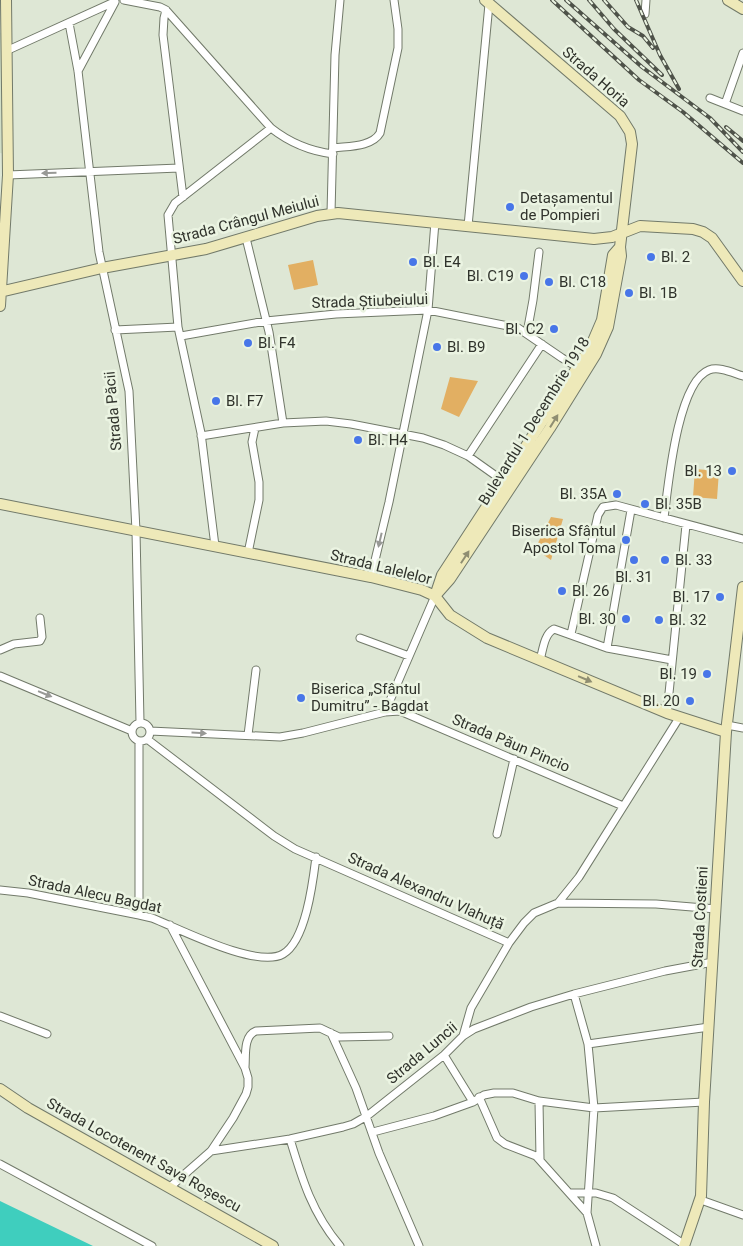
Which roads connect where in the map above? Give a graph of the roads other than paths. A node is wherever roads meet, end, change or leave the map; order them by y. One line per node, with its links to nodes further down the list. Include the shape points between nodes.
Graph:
1 (6, 0): 12 (street)
2 (340, 0): 19 (street)
3 (394, 0): 19 (street, via 398,48 380,134 368,143)
4 (646, 0): 10 (street)
5 (728, 0): 8 (street)
6 (118, 1): 9 (street); 11 (street); 14 (street)
7 (487, 2): 27 (street); 28 (street, Strada Horia, via 620,116 627,126 632,144)
8 (743, 9)
9 (166, 10): 18 (street); 21 (street, via 163,35)
10 (644, 14)
11 (69, 23): 12 (street); 14 (street, Strada Păcii)
12 (6, 51): 20 (street)
13 (743, 53): 16 (street)
14 (78, 71): 22 (street, Strada Păcii)
15 (710, 98): 16 (street)
16 (725, 104): 17 (street)
17 (743, 111)
18 (272, 128): 19 (street, via 299,146); 24 (street)
19 (333, 151): 25 (street)
20 (4, 154): 23 (street)
21 (179, 168): 22 (street); 24 (street)
22 (90, 172): 23 (street, one-way to 23); 32 (street, Strada Păcii)
23 (8, 175): 34 (street)
24 (183, 196): 31 (street, via 168,215)
25 (331, 213): 26 (street, Strada Crângul Meiului); 29 (street, Strada Crângul Meiului)
26 (436, 222): 27 (street, Strada Crângul Meiului); 36 (street)
27 (468, 226): 28 (street, Strada Crângul Meiului, via 594,239)
28 (621, 233): 33 (street, Strada Crângul Meiului, via 645,226 704,232 720,247); 43 (street, Bulevardul 1 Decembrie 1918, via 620,247 613,255 602,320)
29 (246, 238): 31 (street, Strada Crângul Meiului); 37 (street)
30 (539, 252): 40 (street)
31 (171, 255): 32 (street, Strada Crângul Meiului); 38 (street)
32 (102, 268): 34 (street, Strada Crângul Meiului); 39 (street, Strada Păcii)
33 (743, 281)
34 (1, 292): 35 (street)
35 (0, 306)
36 (428, 310): 37 (street, Strada Știubeiului); 40 (street, Strada Știubeiului, via 508,325); 47 (street)
37 (266, 321): 41 (street, Strada Știubeiului); 45 (street)
38 (178, 327): 39 (street); 41 (street)
39 (115, 330): 55 (street, Strada Păcii, via 129,391)
40 (527, 333): 42 (street, Strada Știubeiului)
41 (181, 336): 48 (street)
42 (542, 344): 43 (street, Strada Știubeiului); 49 (street)
43 (582, 370): 50 (street, Bulevardul 1 Decembrie 1918)
44 (743, 376): 53 (street, via 718,369 708,370 688,396 672,455)
45 (282, 423): 46 (street); 47 (street, via 340,422)
46 (255, 428): 48 (street); 58 (street, via 252,442 259,500)
47 (402, 434): 49 (street, via 444,444); 59 (street, one-way to 59)
48 (201, 436): 57 (street)
49 (468, 456): 50 (street)
50 (507, 484): 61 (street, Bulevardul 1 Decembrie 1918, via 442,575)
51 (0, 504): 55 (street, Strada Lalelelor)
52 (631, 510): 53 (street); 63 (street, via 611,505 602,507 598,515); 65 (street)
53 (664, 518): 54 (street)
54 (686, 525): 56 (street); 69 (street)
55 (136, 531): 57 (street, Strada Lalelelor); 75 (street, Strada Păcii)
56 (743, 540)
57 (215, 546): 58 (street, Strada Lalelelor)
58 (248, 553): 59 (street, Strada Lalelelor)
59 (371, 577): 61 (street, Strada Lalelelor)
60 (743, 587): 77 (street, Strada Costieni)
61 (435, 596): 67 (street, Bulevardul 1 Decembrie 1918); 68 (street, Strada Lalelelor, via 450,615 474,631)
62 (40, 618): 66 (street, via 40,641 14,644)
63 (571, 634): 65 (street); 68 (street, via 554,628 551,630)
64 (360, 638): 67 (street)
65 (607, 648): 69 (street)
66 (0, 650)
67 (409, 656): 72 (street, Bulevardul 1 Decembrie 1918)
68 (540, 660): 73 (street, Strada Lalelelor, one-way to 73)
69 (672, 660): 73 (street)
70 (256, 670): 80 (street)
71 (0, 676): 78 (street, one-way to 78)
72 (385, 712): 80 (street, Strada Păun Pincio, via 303,734 280,737); 82 (street, Strada Păun Pincio, via 405,712)
73 (667, 714): 74 (street, Strada Lalelelor)
74 (679, 718): 77 (street, Strada Lalelelor); 83 (street)
75 (140, 722): 78 (street); 79 (street, via 148,725)
76 (743, 728): 77 (street)
77 (726, 729): 88 (street, Strada Costieni)
78 (132, 731): 81 (street, via 134,738)
79 (150, 731): 80 (street, Strada Păun Pincio, one-way to 80); 81 (street)
80 (248, 735)
81 (143, 740): 85 (street, Strada Alexandru Vlahuță, via 274,836); 89 (street)
82 (514, 759): 83 (street, Strada Păun Pincio); 84 (street)
83 (623, 806): 87 (street, via 579,877)
84 (497, 834)
85 (316, 858): 90 (street, Strada Alecu Bagdat, via 304,919 292,944 283,954 264,957 237,952); 91 (street, Strada Alexandru Vlahuță)
86 (0, 890): 89 (street, Strada Alecu Bagdat)
87 (558, 903): 88 (street, Strada Alexandru Vlahuță, via 656,904); 91 (street, Strada Alexandru Vlahuță, via 534,913)
88 (716, 909): 92 (street, Strada Costieni)
89 (139, 915): 90 (street, Strada Alecu Bagdat)
90 (170, 925): 102 (street)
91 (510, 943): 99 (street, via 471,1008)
92 (712, 962): 93 (street, Strada Luncii); 95 (street, Strada Costieni)
93 (574, 994): 99 (street, Strada Luncii, via 485,1024); 100 (street)
94 (0, 1016): 96 (street)
95 (709, 1027): 100 (street); 106 (street, Strada Costieni)
96 (47, 1034)
97 (331, 1034): 98 (street, via 353,1038); 102 (street, via 320,1028 256,1031 248,1040); 108 (street)
98 (389, 1036)
99 (463, 1036): 101 (street, Strada Luncii)
100 (588, 1044): 107 (street)
101 (444, 1055): 104 (street); 108 (street, Strada Luncii)
102 (245, 1068): 111 (street, via 248,1078 246,1094)
103 (0, 1089): 114 (street, Strada Locotenent Sava Roșescu)
104 (476, 1100): 105 (street, via 502,1092); 109 (street, via 434,1116); 112 (street, via 497,1138)
105 (538, 1101): 107 (street); 112 (street)
106 (704, 1102): 107 (street); 117 (street, Strada Costieni)
107 (594, 1108): 115 (street)
108 (367, 1116): 109 (street); 110 (street, Strada Luncii, via 343,1127)
109 (372, 1132): 123 (street)
110 (290, 1138): 111 (street, Strada Luncii); 122 (street, via 305,1188)
111 (211, 1151): 114 (street)
112 (540, 1159): 116 (street)
113 (0, 1164): 120 (street)
114 (170, 1187): 121 (street, Strada Locotenent Sava Roșescu)
115 (588, 1192): 116 (street); 118 (street); 125 (street, via 613,1198)
116 (570, 1193): 118 (street)
117 (700, 1200): 119 (street); 125 (street, Strada Costieni)
118 (587, 1213): 124 (street)
119 (743, 1215)
120 (152, 1246)
121 (273, 1246)
122 (340, 1246)
123 (419, 1246)
124 (596, 1246)
125 (685, 1246)

